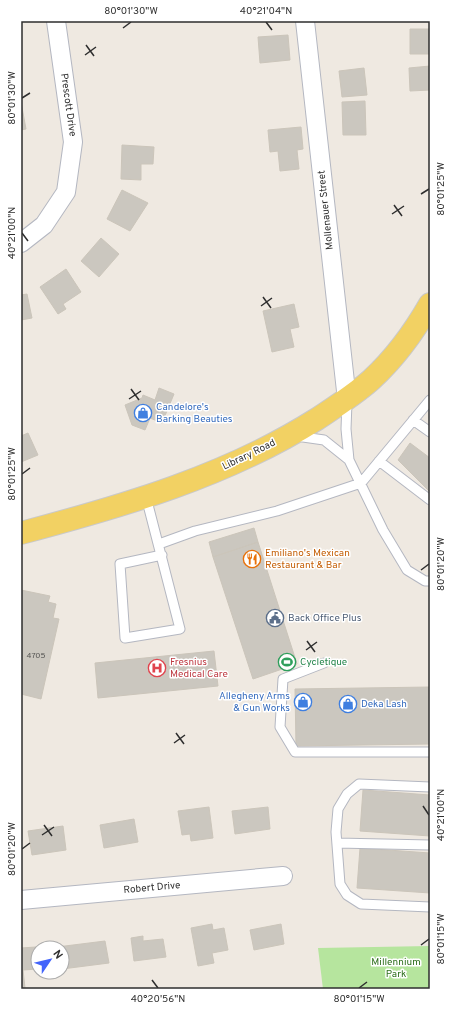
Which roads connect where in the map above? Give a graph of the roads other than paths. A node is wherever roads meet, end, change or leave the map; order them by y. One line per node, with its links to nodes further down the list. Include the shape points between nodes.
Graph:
1 (56, 21): 3 (street, Prescott Drive, via 73,142 66,192 44,225)
2 (305, 21): 5 (street, Mollenauer Street)
3 (21, 243)
4 (430, 304): 5 (main road, Library Road, via 398,351 371,380)
5 (347, 400): 9 (main road, Library Road); 10 (lane)
6 (430, 400): 7 (lane)
7 (413, 420): 8 (lane); 11 (lane)
8 (430, 432)
9 (291, 435): 10 (lane, via 324,440); 13 (main road, Library Road, via 210,474)
10 (349, 460): 12 (lane)
11 (379, 461): 12 (lane); 14 (lane)
12 (361, 483): 16 (lane, via 277,511 195,531); 18 (lane, via 382,530 407,570 425,581)
13 (146, 496): 15 (main road, Library Road, via 89,515); 16 (lane)
14 (430, 500)
15 (21, 533)
16 (159, 544): 17 (lane)
17 (162, 555): 17 (lane, via 180,629 125,638 120,564)
18 (430, 581)
19 (324, 663): 20 (lane, via 283,679 280,727 295,752)
20 (430, 752)
21 (430, 787): 22 (lane, via 359,784 347,794 338,808)
22 (337, 843): 23 (lane); 26 (lane, via 340,884 347,895 361,904)
23 (430, 845)
24 (283, 876): 25 (street, Robert Drive)
25 (21, 900)
26 (430, 907)

